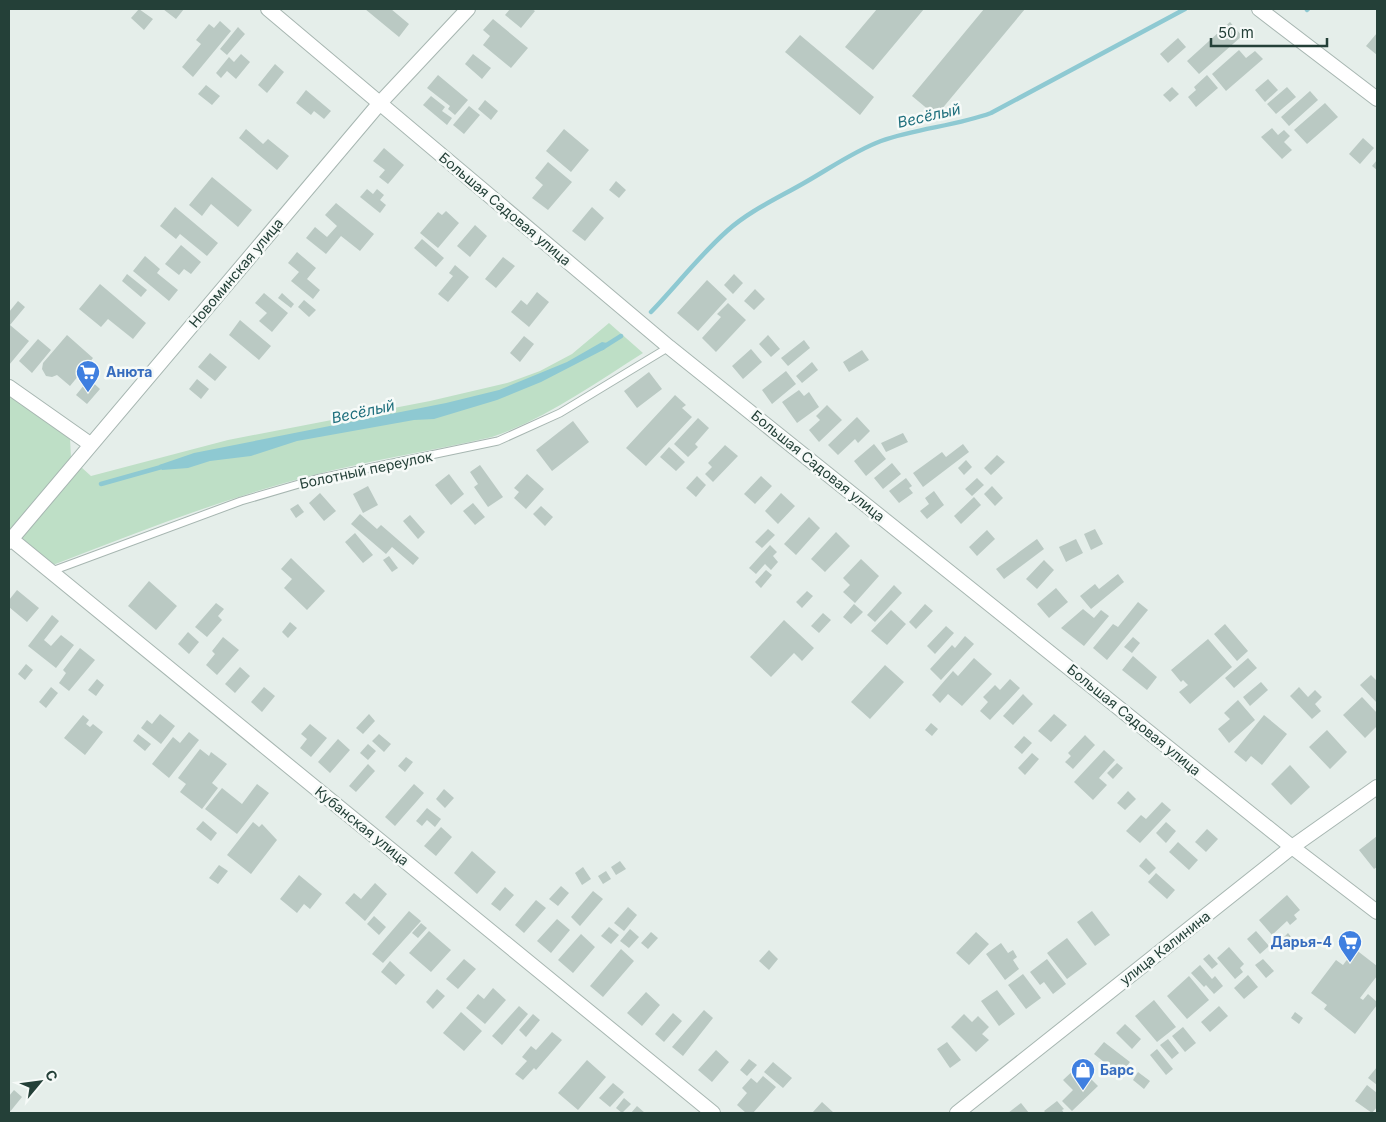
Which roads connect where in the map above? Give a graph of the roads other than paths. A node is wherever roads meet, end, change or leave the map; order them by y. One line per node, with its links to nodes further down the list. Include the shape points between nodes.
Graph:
1 (268, 9): 5 (street, Большая Садовая улица)
2 (468, 9): 5 (street, Новоминская улица)
3 (1259, 9): 4 (street)
4 (1377, 99)
5 (380, 104): 6 (street, Большая Садовая улица); 8 (street, Новоминская улица)
6 (669, 347): 10 (lane, Болотный переулок, via 560,413 498,441 316,479 250,498); 12 (street, Большая Садовая улица)
7 (9, 387): 8 (street)
8 (90, 444): 9 (street, Новоминская улица)
9 (10, 540): 10 (street, Кубанская улица)
10 (52, 571): 14 (street, Кубанская улица)
11 (1377, 787): 12 (street, улица Калинина)
12 (1292, 847): 13 (street, Большая Садовая улица); 15 (street, улица Калинина)
13 (1377, 912)
14 (713, 1113)
15 (957, 1113)

